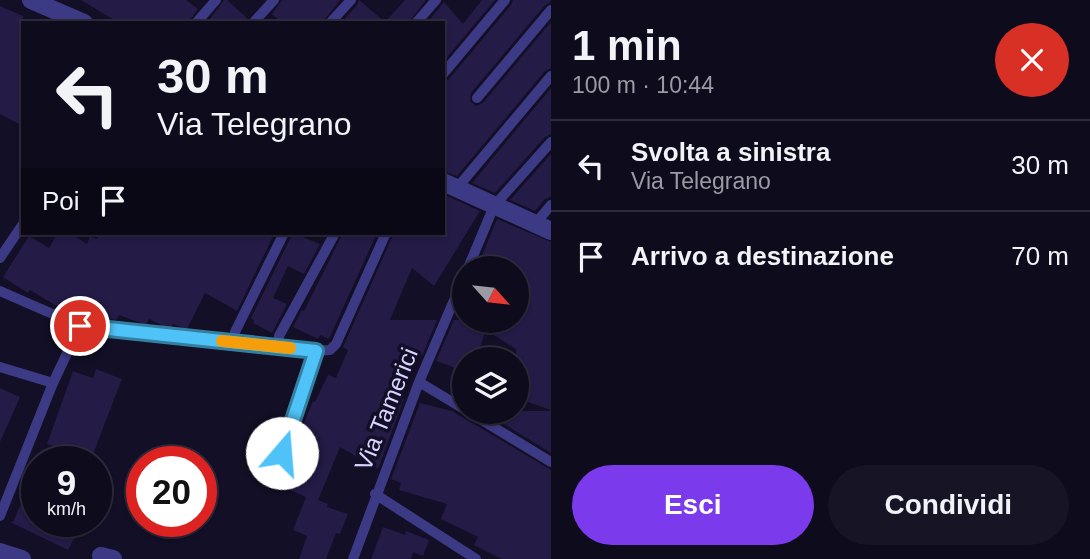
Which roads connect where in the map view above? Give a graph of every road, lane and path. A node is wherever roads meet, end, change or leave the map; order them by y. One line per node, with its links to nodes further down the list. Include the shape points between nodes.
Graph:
1 (31, 0): 8 (street)
2 (216, 0): 9 (lane)
3 (274, 0): 10 (lane)
4 (351, 0): 11 (lane)
5 (436, 0): 12 (lane)
6 (505, 0): 13 (lane)
7 (551, 10): 15 (lane)
8 (79, 21)
9 (198, 21)
10 (255, 21)
11 (332, 21)
12 (418, 21)
13 (445, 72)
14 (551, 76): 17 (lane)
15 (477, 98)
16 (551, 142): 19 (lane)
17 (450, 185): 19 (street)
18 (551, 205): 21 (lane)
19 (494, 206): 21 (street); 25 (lane)
20 (21, 227): 26 (lane)
21 (543, 227)
22 (283, 235): 30 (lane)
23 (334, 235): 31 (lane)
24 (385, 235): 32 (lane, via 336,344 330,350)
25 (473, 256)
26 (0, 258)
27 (0, 291): 29 (lane)
28 (452, 305): 34 (lane, Via Tamerici)
29 (80, 326): 32 (lane); 35 (lane)
30 (235, 332)
31 (279, 336)
32 (316, 351): 39 (lane)
33 (0, 367): 35 (lane)
34 (419, 382): 36 (lane); 40 (lane, Via Tamerici)
35 (53, 383): 41 (lane)
36 (452, 402)
37 (488, 424): 38 (lane)
38 (551, 462)
39 (274, 479)
40 (375, 494): 44 (lane, Via Tamerici); 45 (lane)
41 (0, 516)
42 (0, 552): 43 (street)
43 (22, 559)
44 (352, 559)
45 (476, 559)

